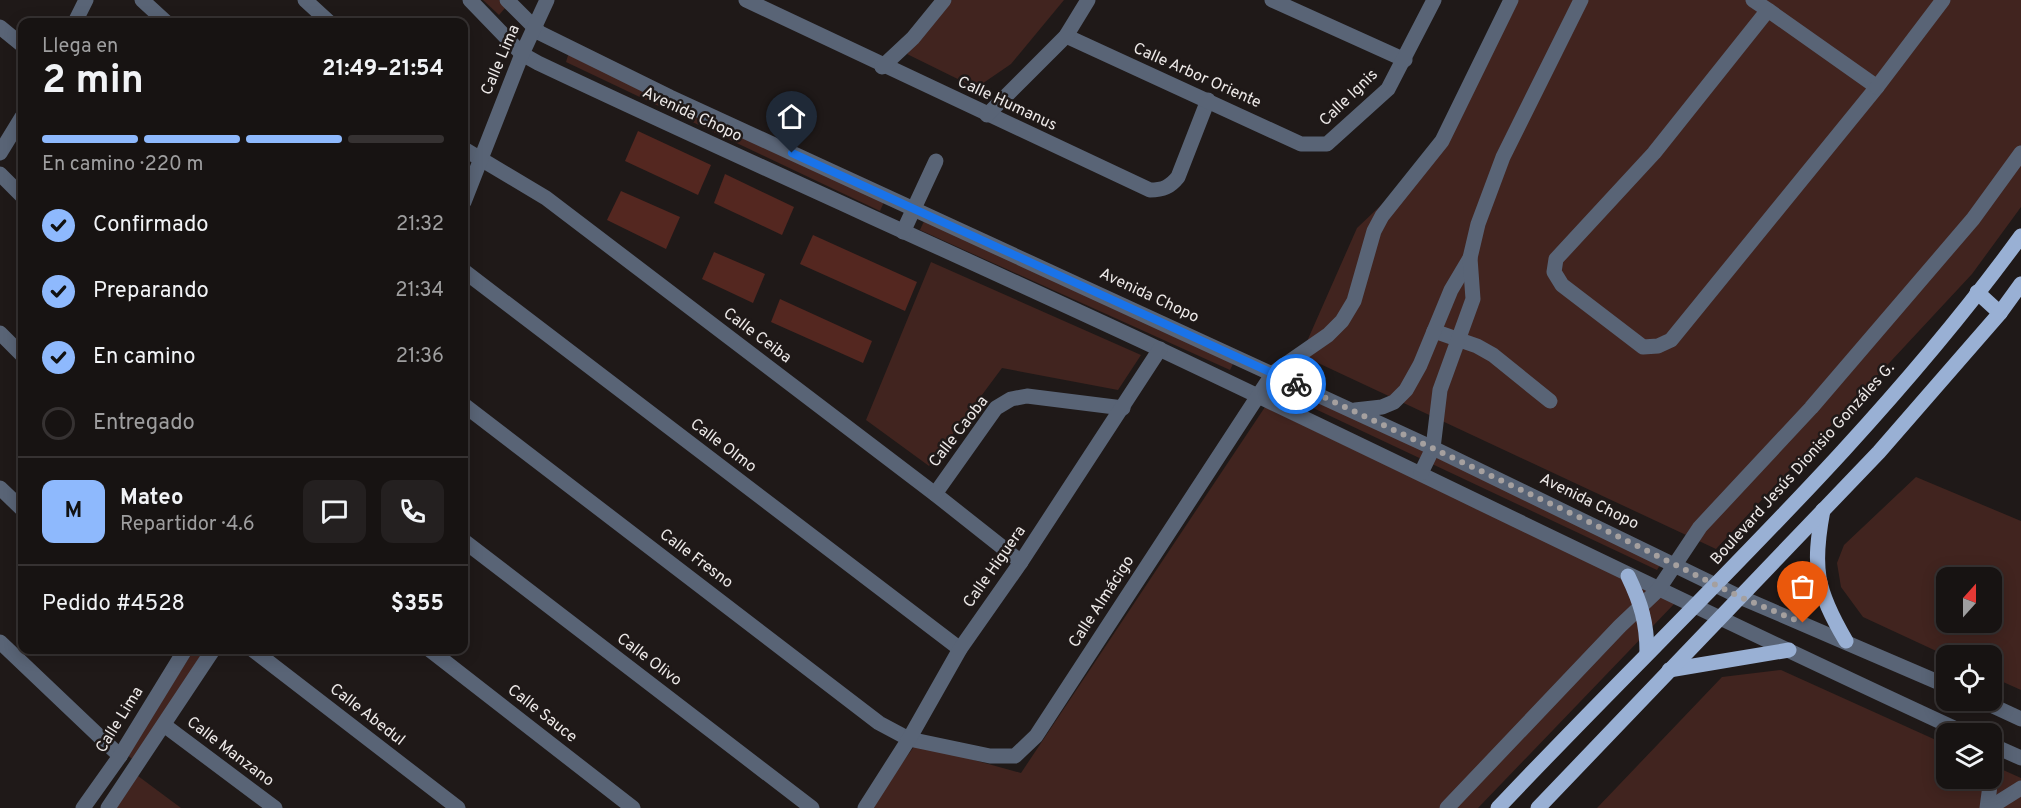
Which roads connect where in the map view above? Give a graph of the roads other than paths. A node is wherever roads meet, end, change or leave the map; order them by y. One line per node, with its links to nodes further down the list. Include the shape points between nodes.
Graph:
1 (86, 0): 17 (street)
2 (142, 0): 18 (street)
3 (305, 0): 19 (street)
4 (470, 0): 24 (street, Avenida Chopo)
5 (507, 0): 21 (street, Avenida Chopo)
6 (547, 0): 21 (street, Calle Lima)
7 (746, 0): 26 (street, Calle Humanus)
8 (944, 0): 26 (street, via 913,38)
9 (1088, 0): 22 (street)
10 (1272, 0): 25 (street)
11 (1434, 0): 25 (street, Calle Ignis)
12 (1511, 0): 53 (street, via 1442,141 1374,231 1354,301 1342,321)
13 (1581, 0): 43 (street, via 1503,157)
14 (1753, 0): 16 (street)
15 (1943, 0): 27 (street)
16 (1768, 10): 27 (street); 27 (street, via 1654,153 1556,259 1554,272 1562,285 1643,347 1671,340)
17 (77, 18)
18 (162, 18)
19 (325, 18)
20 (0, 27): 23 (street)
21 (534, 28): 24 (street, Calle Lima); 40 (street, Avenida Chopo, via 549,39 670,97)
22 (1066, 36): 28 (street, Calle Arbor Oriente); 29 (street)
23 (18, 42)
24 (522, 54): 35 (street, Calle Lima); 41 (street, Avenida Chopo)
25 (1405, 60): 31 (street, Calle Ignis, via 1388,89 1328,144)
26 (882, 67): 29 (street, Calle Humanus)
27 (1877, 87)
28 (1208, 100): 29 (street, Calle Humanus, via 1178,177 1161,190 1150,190); 31 (street, Calle Arbor Oriente, via 1301,144)
29 (987, 115)
30 (18, 124): 33 (street)
31 (1313, 145)
32 (468, 152): 35 (street, Calle Ceiba)
33 (0, 153)
34 (2021, 153): 67 (street, via 1973,219 1834,381 1700,527)
35 (480, 159): 38 (street, Calle Lima); 62 (street, Calle Ceiba, via 546,198)
36 (936, 161): 40 (street)
37 (0, 174): 39 (street)
38 (468, 191)
39 (18, 192)
40 (913, 208): 41 (street); 53 (street, Avenida Chopo)
41 (903, 232): 51 (street, Avenida Chopo)
42 (2021, 236): 46 (main road, Boulevard Jesús Dionisio Gonzáles G.)
43 (1470, 258): 48 (street); 50 (street, via 1473,299)
44 (468, 274): 77 (street, Calle Olmo)
45 (2021, 284): 47 (main road)
46 (1977, 292): 47 (main road); 69 (main road, Boulevard Jesús Dionisio Gonzáles G., via 1861,430)
47 (2000, 313): 64 (main road)
48 (1434, 331): 50 (street); 58 (street, via 1406,390 1394,402)
49 (0, 333): 52 (street)
50 (1458, 339): 55 (street, via 1493,356); 59 (street, via 1440,390)
51 (1160, 350): 54 (street, Avenida Chopo); 57 (street, Calle Higuera)
52 (18, 351)
53 (1273, 373): 54 (street, Calle Almácigo); 58 (street, Avenida Chopo)
54 (1257, 397): 60 (street, Avenida Chopo); 90 (street, Calle Almácigo, via 1030,745 1015,756 1003,757)
55 (1550, 400)
56 (468, 408): 90 (street, Calle Fresno, via 879,723)
57 (1123, 408): 62 (street, Calle Caoba, via 1027,396 1011,399 996,408); 66 (street, Calle Higuera)
58 (1352, 410): 59 (street, Avenida Chopo)
59 (1433, 448): 60 (street); 67 (street, Avenida Chopo)
60 (1421, 473): 68 (street, Avenida Chopo)
61 (0, 488): 63 (street)
62 (935, 494): 66 (street, Calle Ceiba)
63 (18, 505)
64 (1824, 509): 71 (main road); 75 (main road, via 1816,569 1821,595)
65 (468, 544): 101 (street, Calle Olivo)
66 (1021, 562): 77 (street, Calle Higuera)
67 (1678, 565): 69 (street, Avenida Chopo); 70 (street)
68 (1628, 576): 70 (street, Avenida Chopo); 72 (main road)
69 (1719, 584): 71 (street, Avenida Chopo); 73 (main road, Boulevard Jesús Dionisio Gonzáles G.)
70 (1659, 590): 72 (street); 73 (street, Avenida Chopo)
71 (1740, 597): 74 (main road); 75 (street, Avenida Chopo)
72 (1642, 604): 79 (main road); 103 (street)
73 (1697, 607): 74 (street, Avenida Chopo); 79 (main road, Boulevard Jesús Dionisio Gonzáles G.)
74 (1719, 619): 78 (street, Avenida Chopo); 84 (main road)
75 (1846, 641): 85 (street, Avenida Chopo)
76 (0, 642): 92 (street)
77 (960, 649): 90 (street, Calle Higuera)
78 (1789, 650): 84 (main road); 88 (street, Avenida Chopo)
79 (1647, 653): 104 (main road, Boulevard Jesús Dionisio Gonzáles G.)
80 (178, 654): 92 (street, Calle Lima)
81 (210, 654): 89 (street)
82 (258, 654): 99 (street, Calle Abedul)
83 (435, 654): 100 (street, Calle Sauce)
84 (1669, 670): 105 (main road)
85 (1936, 681)
86 (2002, 710): 87 (street)
87 (2021, 719)
88 (1944, 723)
89 (164, 725): 97 (street); 98 (street, Calle Manzano)
90 (909, 739): 102 (street, Calle Higuera)
91 (2002, 749): 93 (street)
92 (120, 756): 96 (street, Calle Lima)
93 (2021, 758)
94 (2021, 788): 106 (street)
95 (1991, 789): 106 (street)
96 (82, 808)
97 (108, 808)
98 (274, 808)
99 (458, 808)
100 (633, 808)
101 (812, 808)
102 (864, 808)
103 (1447, 808)
104 (1498, 808)
105 (1539, 808)
106 (1988, 808)

